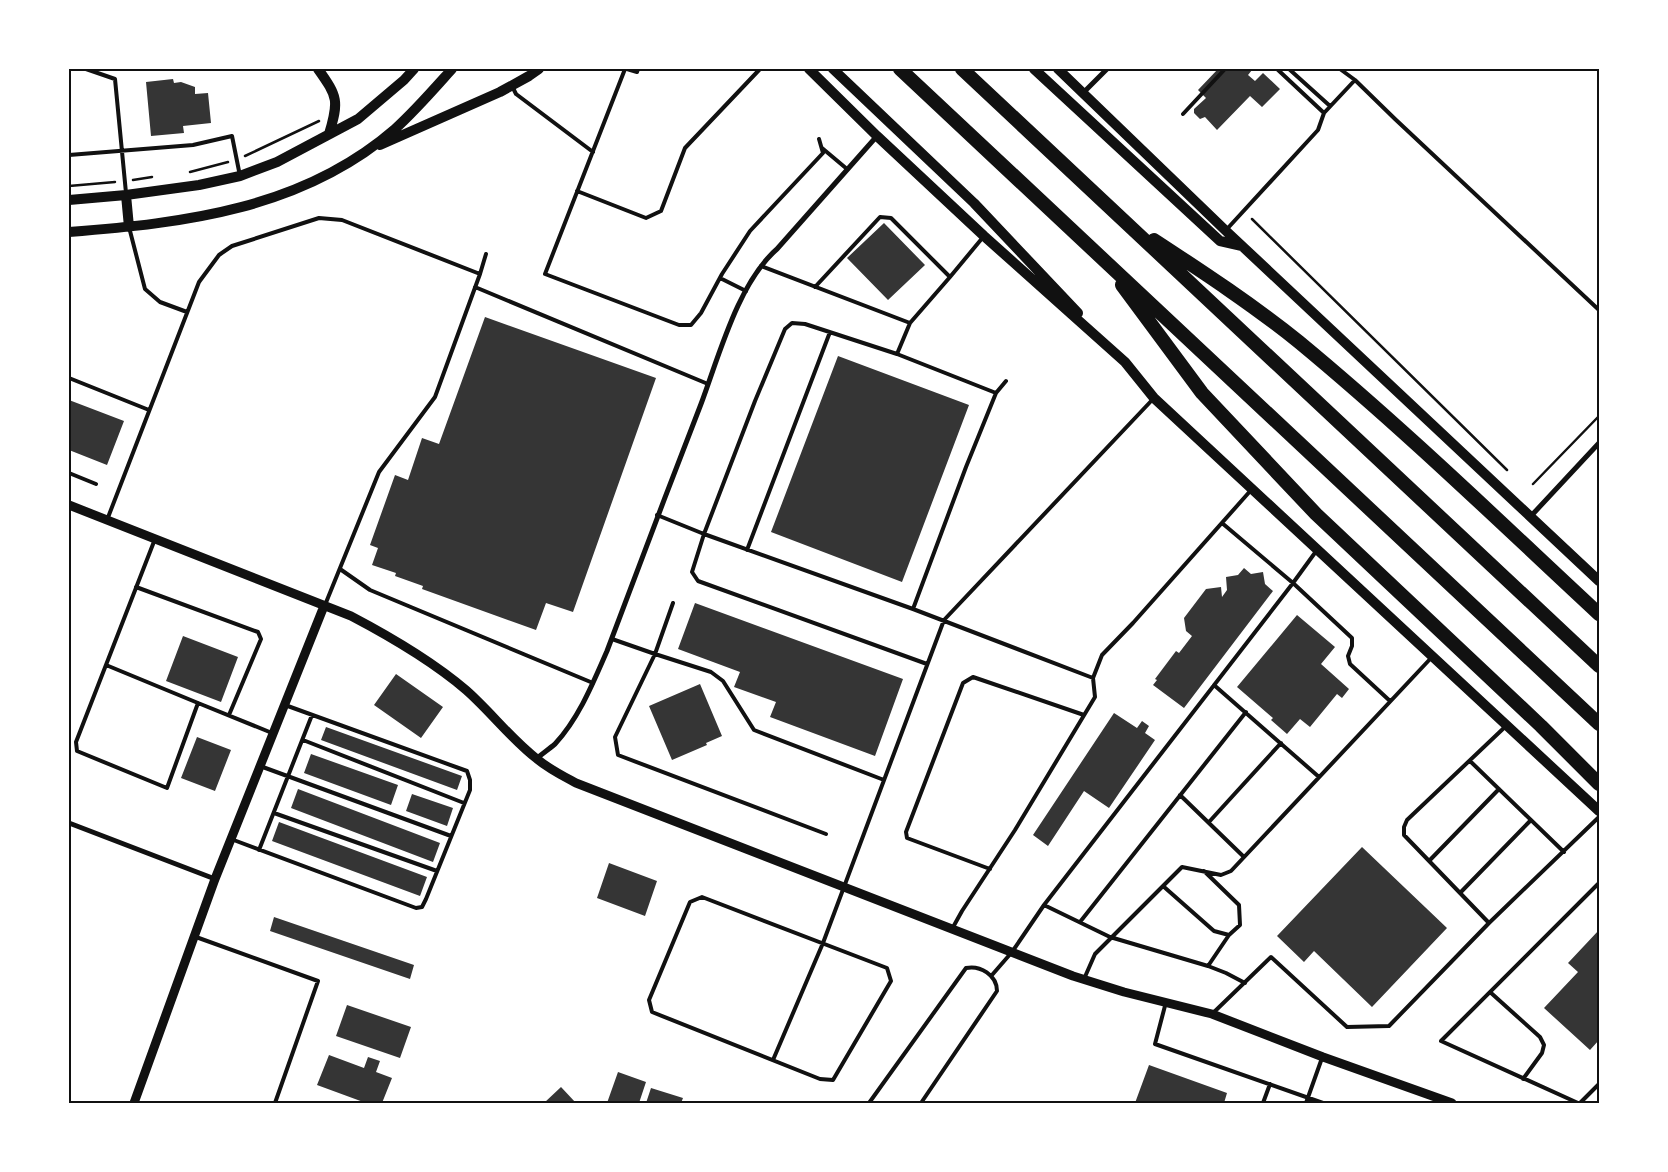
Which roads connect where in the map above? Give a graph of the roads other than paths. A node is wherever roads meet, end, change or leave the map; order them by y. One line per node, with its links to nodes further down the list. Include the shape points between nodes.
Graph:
1 (86, 69): 30 (lane, via 115,79)
2 (318, 69): 26 (main road, via 336,97)
3 (414, 69): 26 (main road, via 358,118)
4 (452, 69): 32 (main road, via 395,129)
5 (538, 69): 21 (main road)
6 (626, 69): 7 (lane, via 637,72); 31 (lane)
7 (638, 69)
8 (760, 69): 36 (lane, via 686,148 661,211 646,218)
9 (809, 69): 27 (main road)
10 (833, 69): 59 (main road, via 974,203)
11 (900, 69): 46 (highway)
12 (962, 69): 39 (highway)
13 (1034, 69): 44 (main road, via 1220,241)
14 (1058, 69): 22 (main road)
15 (1107, 69): 22 (street)
16 (1226, 69): 25 (lane)
17 (1278, 69): 24 (lane)
18 (1289, 69): 23 (lane)
19 (1340, 69): 20 (lane)
20 (1355, 80): 23 (lane); 54 (lane)
21 (512, 86): 31 (lane, via 516,94); 32 (main road)
22 (1084, 92): 41 (main road)
23 (1330, 106): 24 (lane)
24 (1324, 113): 41 (lane, via 1318,130)
25 (1183, 114)
26 (329, 134): 35 (main road, via 277,162)
27 (877, 136): 34 (street); 43 (main road)
28 (820, 139): 29 (lane)
29 (822, 148): 34 (lane); 50 (lane, via 823,153 750,231)
30 (122, 151): 33 (lane); 35 (lane, via 193,145 232,136); 37 (lane)
31 (593, 152): 36 (lane)
32 (363, 153): 40 (main road, via 285,194 241,208)
33 (69, 155)
34 (848, 169): 47 (street)
35 (240, 176): 37 (main road, via 200,186)
36 (577, 191): 50 (lane, via 544,274 679,325 691,325)
37 (126, 195): 38 (main road); 40 (main road)
38 (69, 200)
39 (1120, 217): 86 (highway, via 1226,287 1298,342 1443,468); 93 (highway)
40 (129, 227): 42 (main road); 55 (lane, via 146,289 160,302)
41 (1225, 230): 44 (main road)
42 (69, 232)
43 (984, 236): 49 (lane); 59 (main road)
44 (1242, 246): 72 (main road)
45 (486, 254): 48 (lane)
46 (1100, 256): 104 (highway); 115 (highway, via 1202,393 1303,500)
47 (761, 266): 52 (lane); 53 (street)
48 (480, 274): 51 (lane); 55 (lane, via 342,220 319,218 232,246 219,255 198,282)
49 (950, 277): 52 (lane, via 891,218 880,217); 56 (lane)
50 (720, 278): 53 (lane)
51 (475, 287): 62 (lane); 79 (lane, via 435,397 379,472)
52 (815, 287): 56 (lane)
53 (746, 292): 62 (street)
54 (1599, 310)
55 (187, 312): 65 (lane)
56 (910, 323): 58 (lane)
57 (830, 332): 58 (lane); 75 (lane, via 792,323 785,330); 77 (lane)
58 (897, 354): 63 (lane)
59 (1125, 362): 64 (main road)
60 (69, 378): 65 (lane)
61 (1006, 381): 63 (lane)
62 (708, 384): 71 (street)
63 (996, 393): 85 (lane)
64 (1154, 398): 69 (main road); 87 (lane)
65 (149, 410): 73 (lane)
66 (1599, 443): 72 (street)
67 (69, 473): 68 (lane)
68 (96, 484)
69 (1252, 489): 74 (lane); 78 (main road)
70 (69, 505): 73 (street)
71 (657, 515): 75 (lane); 88 (street)
72 (1530, 517): 80 (main road)
73 (107, 520): 76 (street)
74 (1222, 523): 81 (lane); 94 (lane, via 1102,655)
75 (704, 534): 77 (lane); 91 (lane, via 692,572 698,581)
76 (155, 539): 82 (lane); 84 (street)
77 (747, 550): 85 (lane)
78 (1317, 550): 81 (lane); 90 (main road)
79 (340, 569): 84 (lane); 95 (lane, via 370,590)
80 (1599, 581)
81 (1293, 583): 96 (lane); 97 (lane, via 1352,638 1348,656 1350,664)
82 (136, 587): 92 (lane); 101 (lane, via 258,632 261,640)
83 (673, 603): 89 (lane)
84 (324, 606): 99 (street); 109 (street, via 378,630 441,670)
85 (913, 609): 87 (lane)
86 (1599, 614)
87 (944, 620): 91 (lane); 94 (lane)
88 (612, 640): 89 (lane); 95 (street)
89 (655, 654): 114 (lane, via 711,672 723,681 754,730); 125 (lane, via 614,737 618,755)
90 (1432, 658): 97 (lane); 105 (main road)
91 (927, 664): 114 (lane)
92 (106, 665): 98 (lane); 98 (lane, via 76,742 77,751 167,788)
93 (1599, 666)
94 (1093, 678): 103 (lane, via 1095,697)
95 (593, 683): 109 (street, via 568,727)
96 (1214, 685): 100 (lane); 140 (lane)
97 (1390, 701): 113 (lane)
98 (198, 702): 101 (lane)
99 (285, 705): 102 (lane); 106 (street)
100 (1246, 712): 108 (lane); 117 (lane)
101 (229, 715): 106 (lane)
102 (312, 715): 107 (lane); 118 (lane, via 467,771 470,790)
103 (1084, 715): 132 (lane); 132 (lane, via 972,677 963,683 906,832 907,838)
104 (1599, 724)
105 (1506, 726): 110 (lane); 119 (main road)
106 (273, 733): 111 (street)
107 (303, 740): 112 (lane); 118 (lane)
108 (1281, 743): 113 (lane); 123 (lane)
109 (536, 759): 138 (street, via 568,779 604,795)
110 (1470, 761): 116 (lane); 131 (lane, via 1407,820 1404,827 1404,835)
111 (260, 766): 112 (lane); 127 (street)
112 (288, 776): 120 (lane); 126 (lane)
113 (1319, 776): 130 (lane)
114 (884, 780): 138 (lane)
115 (1599, 784)
116 (1499, 789): 122 (lane); 131 (lane)
117 (1180, 795): 123 (lane); 141 (lane)
118 (464, 803): 126 (lane)
119 (1599, 811)
120 (274, 813): 128 (lane); 134 (lane)
121 (1599, 817): 129 (lane)
122 (1531, 820): 129 (lane); 139 (lane)
123 (1209, 822): 130 (lane)
124 (69, 823): 135 (street)
125 (826, 834)
126 (451, 836): 134 (lane)
127 (231, 839): 128 (lane); 135 (street)
128 (259, 850): 134 (lane, via 416,908 422,907)
129 (1564, 852): 142 (lane)
130 (1244, 857): 133 (lane, via 1231,871 1221,875)
131 (1429, 861): 139 (lane)
132 (990, 868): 143 (lane)
133 (1204, 870): 137 (lane, via 1182,867); 144 (lane, via 1239,905 1240,925)
134 (437, 871)
135 (215, 879): 145 (street)
136 (1599, 885): 153 (lane)
137 (1163, 886): 144 (lane, via 1214,931); 146 (lane)
138 (844, 887): 143 (street); 147 (lane)
139 (1460, 893): 142 (lane)
140 (1044, 905): 141 (lane); 148 (lane)
141 (1080, 922): 146 (lane)
142 (1490, 923): 152 (lane, via 1389,1026 1347,1026 1271,957)
143 (952, 929): 148 (street)
144 (1229, 935): 149 (lane)
145 (194, 936): 162 (street); 163 (lane, via 318,981)
146 (1110, 937): 149 (lane); 151 (lane, via 1095,954)
147 (823, 943): 157 (lane); 157 (lane, via 887,968 891,981 833,1080 820,1079); 157 (lane, via 702,897 690,902 649,1000 652,1012)
148 (1012, 952): 150 (lane); 151 (street)
149 (1208, 966): 152 (lane)
150 (992, 975): 164 (lane, via 973,967 966,968); 165 (lane, via 997,991)
151 (1084, 979): 154 (street)
152 (1245, 983): 155 (lane)
153 (1490, 992): 158 (lane, via 1540,1037 1544,1045); 158 (lane, via 1441,1041)
154 (1166, 1002): 155 (street); 159 (lane, via 1155,1044)
155 (1212, 1014): 156 (street)
156 (1323, 1057): 161 (lane); 169 (street)
157 (773, 1060)
158 (1524, 1079): 170 (lane)
159 (1270, 1084): 161 (lane); 166 (lane)
160 (1599, 1084): 170 (lane)
161 (1308, 1098): 167 (lane); 168 (lane)
162 (134, 1103)
163 (275, 1103)
164 (869, 1103)
165 (921, 1103)
166 (1263, 1103)
167 (1306, 1103)
168 (1324, 1103)
169 (1452, 1103)
170 (1579, 1103)

